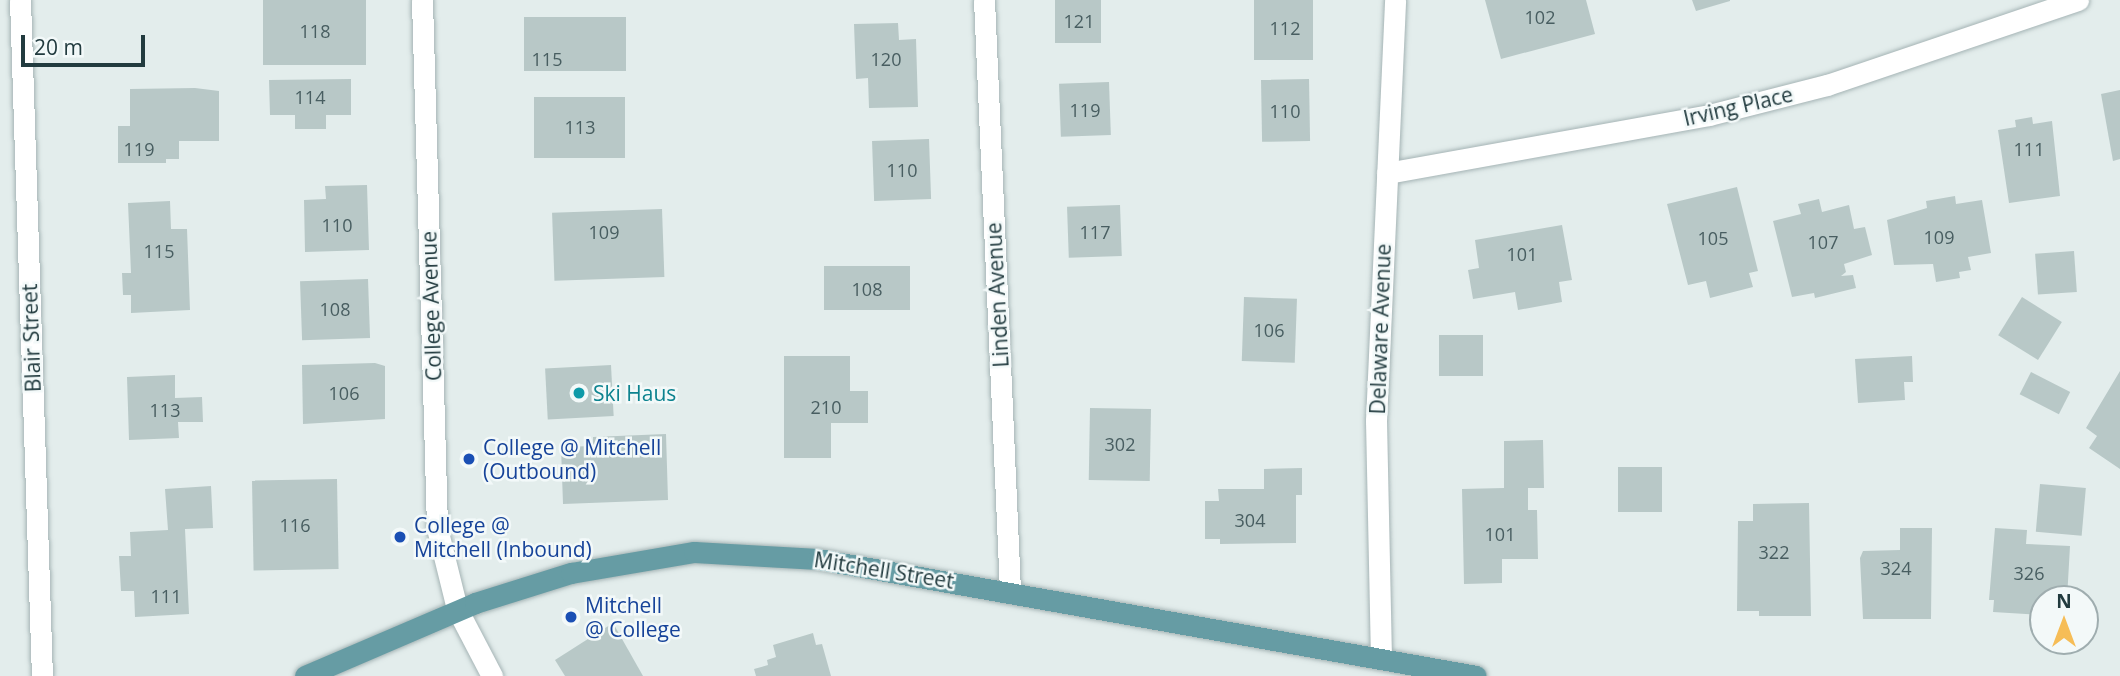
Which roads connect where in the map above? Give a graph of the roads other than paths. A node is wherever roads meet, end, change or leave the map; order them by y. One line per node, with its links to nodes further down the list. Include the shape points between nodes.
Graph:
1 (20, 0): 10 (street, Blair Street)
2 (422, 0): 8 (street, College Avenue, via 437,528)
3 (984, 0): 7 (street, Linden Avenue)
4 (1395, 0): 6 (street, Delaware Avenue)
5 (2078, 0): 6 (street, Irving Place, via 1788,95 1682,120)
6 (1387, 173): 9 (street, Delaware Avenue, via 1376,421)
7 (1010, 591): 8 (main road, Mitchell Street, via 818,558 694,552 571,573); 9 (main road, Mitchell Street)
8 (457, 609): 11 (main road, Mitchell Street); 12 (street, College Avenue)
9 (1381, 659): 13 (main road, Mitchell Street)
10 (41, 676)
11 (305, 676)
12 (492, 676)
13 (1476, 676)

